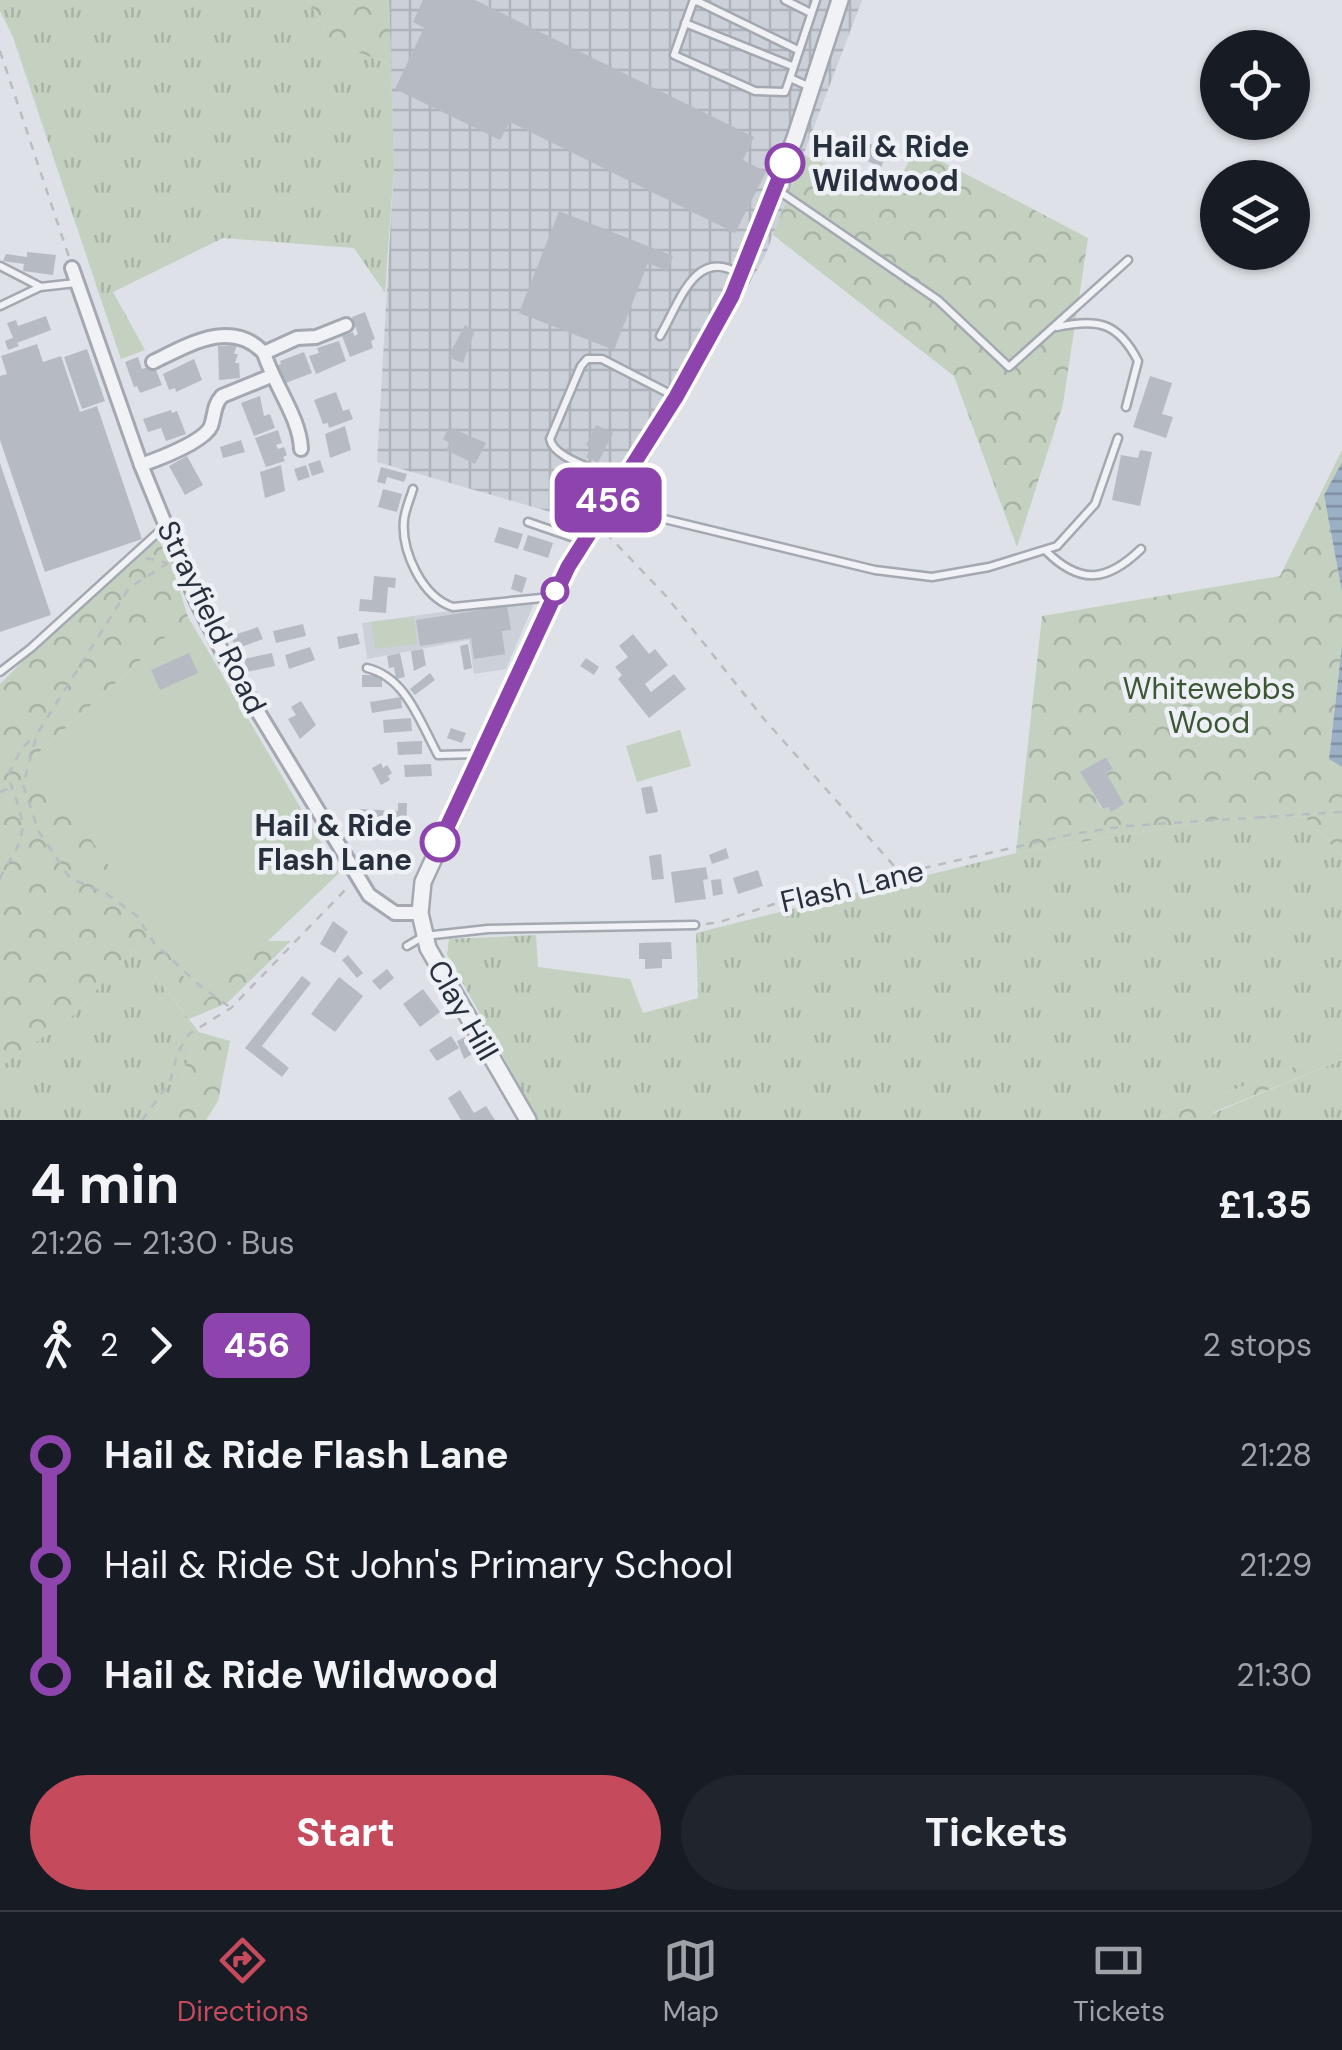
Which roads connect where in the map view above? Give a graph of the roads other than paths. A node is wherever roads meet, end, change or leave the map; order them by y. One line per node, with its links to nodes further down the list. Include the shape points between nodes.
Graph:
1 (785, 0): 4 (lane)
2 (816, 0): 4 (lane)
3 (840, 0): 9 (street, Clay Hill)
4 (811, 14): 6 (lane)
5 (684, 23): 6 (lane, via 697,1); 7 (lane); 8 (lane, via 674,55 755,92 785,92)
6 (798, 50): 7 (lane)
7 (792, 66): 8 (lane)
8 (790, 78): 9 (lane)
9 (811, 88): 10 (street, Clay Hill)
10 (775, 188): 14 (street, Clay Hill); 19 (lane, via 938,300 1010,368)
11 (1128, 260): 19 (lane)
12 (0, 266): 16 (lane)
13 (72, 268): 15 (street, Strayfield Road)
14 (740, 274): 20 (lane, via 713,264 702,269); 24 (street, Clay Hill)
15 (78, 283): 16 (lane); 28 (street, Strayfield Road)
16 (40, 286): 17 (lane)
17 (0, 306)
18 (346, 325): 21 (street)
19 (1055, 328): 25 (lane, via 1103,324 1121,336 1138,361)
20 (660, 336)
21 (264, 353): 22 (street, via 243,336 213,337); 23 (street)
22 (153, 362)
23 (271, 376): 27 (street, via 298,426); 28 (street, via 222,396 205,434)
24 (676, 397): 29 (street, Clay Hill); 29 (lane, via 602,360 580,366 550,446)
25 (1126, 407)
26 (1118, 438): 36 (lane, via 1095,504)
27 (301, 450)
28 (142, 464): 33 (street, Strayfield Road)
29 (620, 483): 31 (street, Clay Hill)
30 (413, 489): 37 (lane, via 405,537 414,565 438,600 453,607)
31 (608, 500): 34 (street, Clay Hill); 36 (lane, via 837,561 932,577)
32 (528, 522): 34 (lane)
33 (165, 526): 39 (lane); 41 (street, Strayfield Road, via 173,560 226,659 356,877 386,908)
34 (583, 540): 37 (street, Clay Hill)
35 (1141, 549): 36 (lane, via 1113,573 1082,574)
36 (1046, 551)
37 (552, 597): 40 (street, Clay Hill)
38 (366, 668): 40 (lane, via 399,684 438,754)
39 (0, 672)
40 (481, 754): 41 (street, Clay Hill, via 427,871)
41 (420, 913): 43 (street, Clay Hill)
42 (694, 925): 43 (lane)
43 (424, 936): 44 (lane); 45 (street, Clay Hill)
44 (408, 946)
45 (528, 1120)

